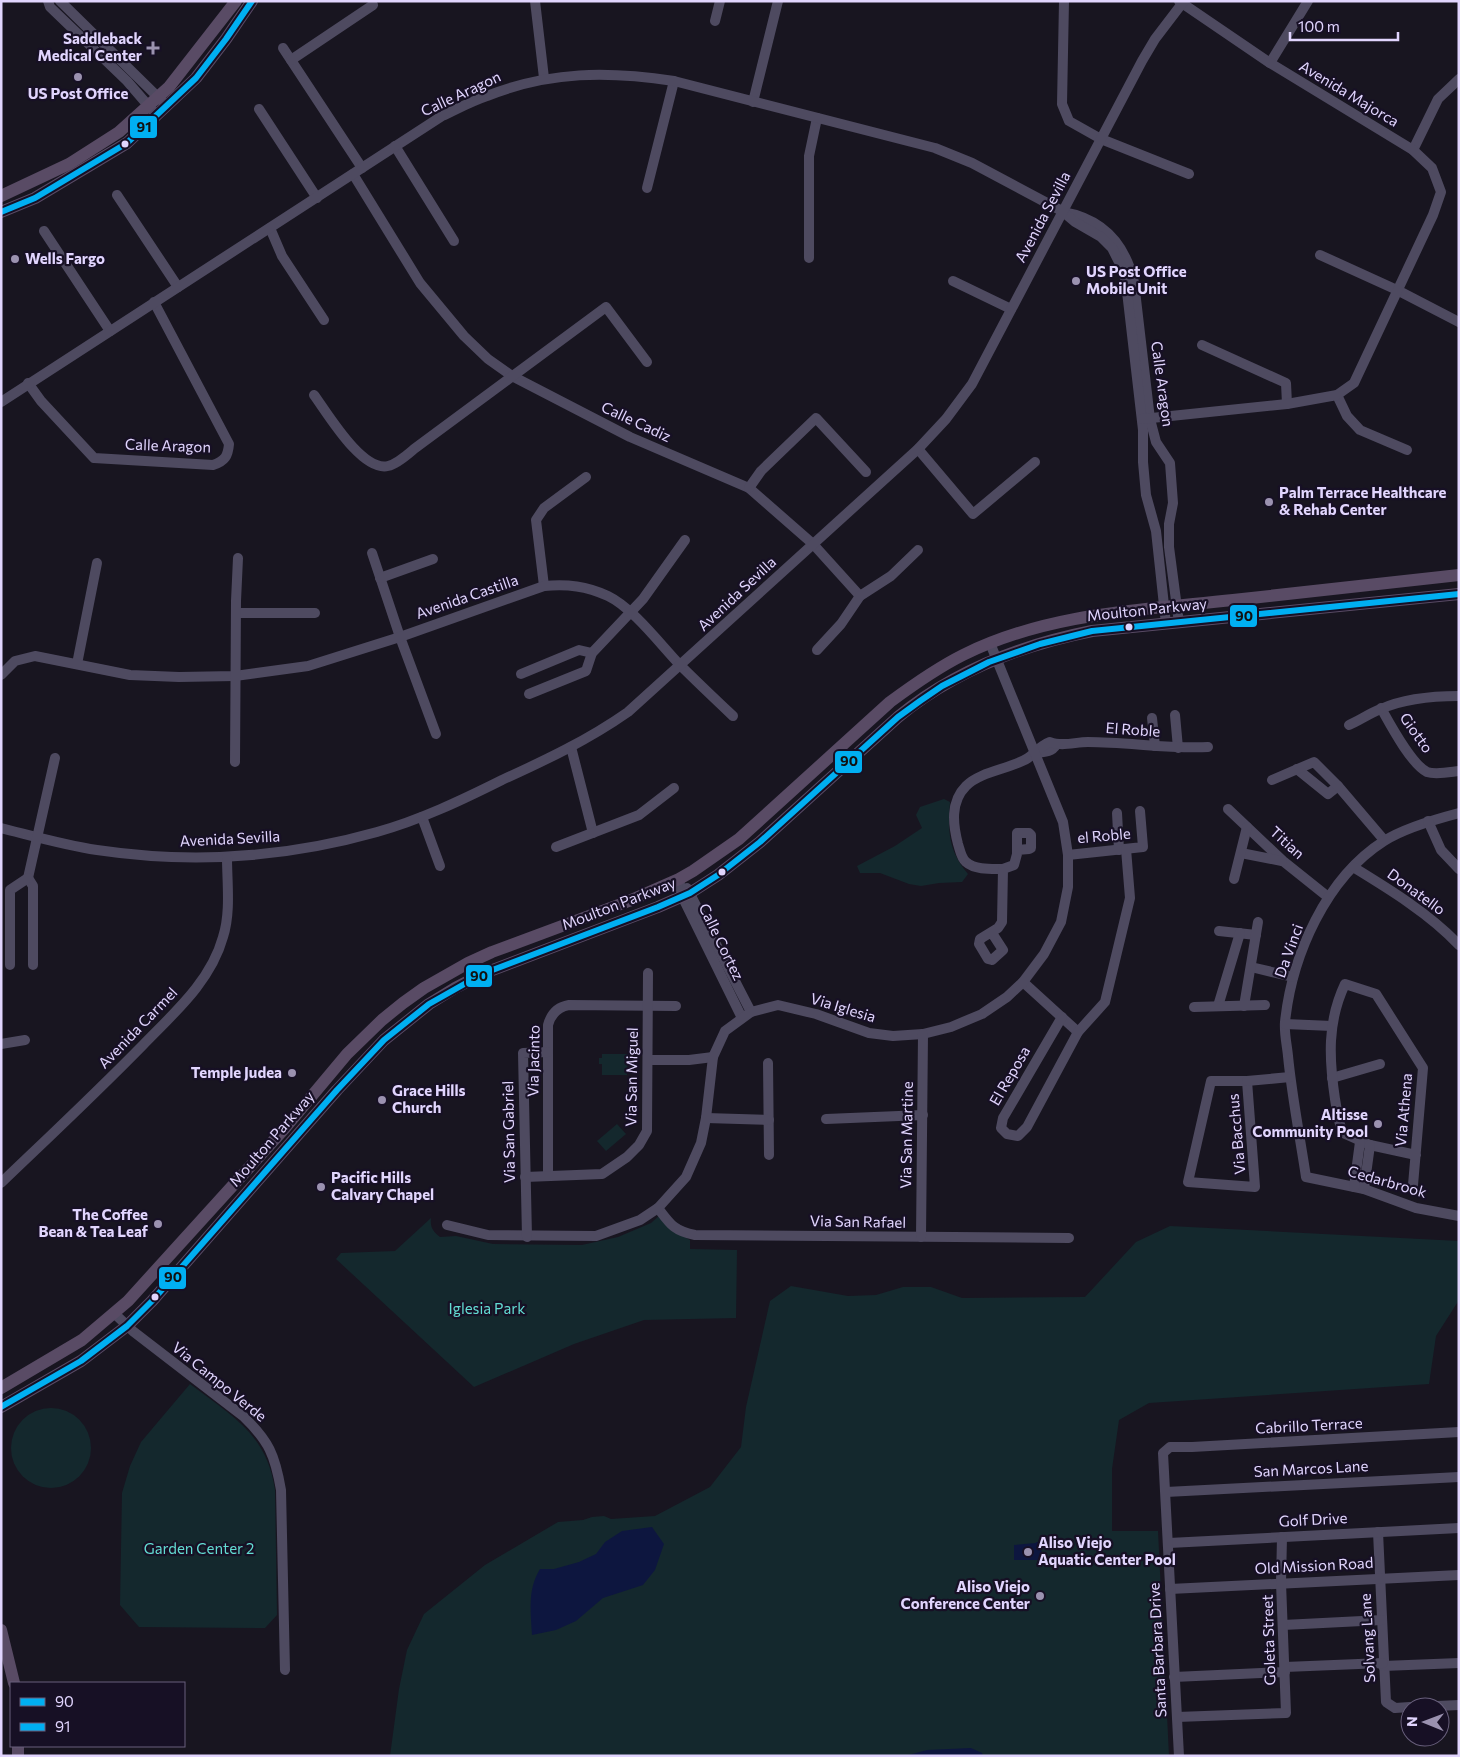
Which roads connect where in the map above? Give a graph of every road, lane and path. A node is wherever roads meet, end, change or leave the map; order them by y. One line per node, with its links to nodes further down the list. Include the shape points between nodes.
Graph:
1 (48, 1): 20 (street, via 50,7)
2 (60, 1): 20 (street)
3 (236, 1): 20 (main road, via 168,87)
4 (252, 1): 20 (main road, via 196,78)
5 (535, 1): 16 (street)
6 (720, 1): 12 (street)
7 (778, 1): 19 (street)
8 (1064, 1): 23 (street, via 1062,104 1069,121)
9 (1308, 1): 15 (street)
10 (1182, 2): 15 (street, Avenida Majorca); 23 (street, Avenida Sevilla, via 1155,39)
11 (373, 5): 14 (street)
12 (715, 21)
13 (283, 48): 14 (street)
14 (291, 60): 26 (street)
15 (1270, 63): 25 (street, Avenida Majorca)
16 (544, 78): 18 (street, Calle Aragon, via 611,74); 24 (street, Calle Aragon, via 477,100 442,116)
17 (1459, 79): 25 (street, via 1438,99)
18 (674, 81): 19 (street, Calle Aragon); 28 (street)
19 (753, 102): 22 (street, Calle Aragon)
20 (157, 106): 30 (main road, via 69,164); 33 (main road, via 127,143 35,198)
21 (259, 109): 31 (street)
22 (817, 118): 32 (street, Calle Aragon, via 936,148 972,163); 38 (street, via 809,156)
23 (1101, 139): 27 (street); 32 (street, Avenida Sevilla)
24 (395, 146): 26 (street, Calle Aragon); 36 (street)
25 (1413, 150): 41 (street, Avenida Majorca, via 1432,168 1440,192 1433,215)
26 (358, 171): 31 (street, Calle Aragon); 49 (street, Calle Cadiz, via 420,283 464,336)
27 (1189, 174)
28 (647, 188)
29 (117, 195): 40 (street)
30 (1, 196)
31 (317, 198): 34 (street, Calle Aragon)
32 (1062, 211): 43 (street, Avenida Sevilla); 55 (street, Calle Aragon, via 1079,214 1104,229 1127,258 1134,282)
33 (1, 212)
34 (270, 228): 40 (street, Calle Aragon); 44 (street, via 282,256)
35 (44, 231): 46 (street)
36 (454, 241)
37 (1320, 255): 41 (street)
38 (809, 258)
39 (953, 281): 43 (street)
40 (178, 287): 42 (street, Calle Aragon)
41 (1397, 290): 45 (street); 52 (street, Avenida Majorca, via 1354,383)
42 (154, 302): 46 (street, Calle Aragon); 50 (street, Calle Aragon, via 228,444 228,454 222,462 213,465 94,458 41,402)
43 (1011, 310): 56 (street, Avenida Sevilla, via 972,384)
44 (324, 320)
45 (1459, 322)
46 (110, 331): 50 (street, Calle Aragon)
47 (1202, 345): 54 (street, via 1286,384)
48 (647, 362): 49 (street, via 606,307)
49 (512, 376): 51 (street, via 387,466 372,464 357,453); 61 (street, Calle Cadiz, via 630,437)
50 (28, 383): 53 (street, Calle Aragon)
51 (314, 395)
52 (1337, 395): 54 (street, Avenida Majorca); 57 (street, via 1347,416 1360,430)
53 (1, 402)
54 (1287, 404): 55 (street, Avenida Majorca)
55 (1146, 419): 74 (street, Calle Aragon, via 1143,462 1146,495); 74 (street, Calle Aragon, via 1170,462 1173,503 1169,524)
56 (918, 449): 58 (street, via 973,514); 63 (street, Avenida Sevilla)
57 (1407, 450)
58 (1035, 462)
59 (866, 472): 61 (street, via 816,418 761,471)
60 (586, 477): 71 (street, via 544,508 536,520)
61 (750, 488): 63 (street, Calle Cadiz)
62 (685, 540): 75 (street)
63 (813, 544): 73 (street); 85 (street, Avenida Sevilla)
64 (918, 550): 73 (street, via 891,576)
65 (372, 553): 70 (street, Avenida Castilla)
66 (238, 558): 76 (street)
67 (433, 559): 70 (street)
68 (98, 562): 84 (street)
69 (1459, 575): 74 (main road, Moulton Parkway)
70 (380, 578): 79 (street, Avenida Castilla)
71 (544, 586): 75 (street, Avenida Castilla, via 567,584 586,587 610,597); 79 (street, Avenida Castilla)
72 (1459, 594): 78 (main road, Moulton Parkway)
73 (860, 596): 81 (street, via 841,624)
74 (1171, 606): 78 (street, Calle Aragon); 80 (main road, Moulton Parkway, via 1058,621)
75 (630, 612): 82 (street); 85 (street, Avenida Castilla)
76 (236, 613): 77 (street); 88 (street)
77 (316, 613)
78 (1173, 623): 83 (main road, Moulton Parkway, via 1067,636)
79 (400, 637): 88 (street, Avenida Castilla, via 308,666); 96 (street, Avenida Castilla)
80 (990, 643): 83 (street, Via Iglesia); 132 (main road, Moulton Parkway, via 962,655 890,702 739,839)
81 (817, 650)
82 (592, 653): 86 (street, via 578,650); 89 (street, via 586,671)
83 (996, 659): 101 (street, Via Iglesia); 134 (main road, Moulton Parkway, via 968,671 916,702 760,842)
84 (78, 664): 87 (street, Avenida Castilla, via 35,656 14,661); 88 (street, Avenida Castilla, via 130,675)
85 (681, 666): 93 (street); 98 (street, Avenida Sevilla, via 628,712)
86 (521, 674)
87 (1, 675)
88 (235, 676): 103 (street)
89 (529, 694)
90 (1459, 696): 91 (street, Giotto, via 1413,700)
91 (1381, 708): 95 (street, Giotto); 105 (street, Giotto, via 1401,743 1422,768 1431,773)
92 (1174, 715): 100 (street)
93 (733, 716)
94 (1152, 718): 97 (street)
95 (1349, 725)
96 (436, 734)
97 (1155, 746): 100 (street, El Roble); 101 (street, El Roble, via 1088,742 1056,745 1053,750)
98 (571, 747): 113 (street, Avenida Sevilla); 117 (street)
99 (1208, 747): 100 (street, El Roble)
100 (1178, 748)
101 (1034, 752): 124 (street, Via Iglesia, via 1063,822); 129 (street, via 974,780 965,787 955,805 954,828 966,862 981,868)
102 (55, 758): 119 (street)
103 (235, 762)
104 (1297, 768): 106 (street); 107 (street, via 1314,762); 107 (street, via 1328,794)
105 (1459, 771)
106 (1272, 780)
107 (1338, 786): 120 (street)
108 (674, 788): 117 (street, via 638,815)
109 (1228, 809): 115 (street, Titian)
110 (1140, 811): 122 (street, el Roble, via 1143,847)
111 (1116, 812): 122 (street, El Reposa)
112 (1459, 813): 114 (street, Da Vinci)
113 (422, 817): 125 (street, Avenida Sevilla, via 332,843 278,853); 127 (street)
114 (1428, 821): 120 (street, Da Vinci); 130 (street, via 1441,850)
115 (1247, 827): 123 (street); 126 (street, Titian)
116 (1, 828): 119 (street, Avenida Sevilla)
117 (594, 833): 121 (street)
118 (1017, 833): 129 (street, via 1014,865)
119 (36, 837): 125 (street, Avenida Sevilla, via 134,855); 131 (street)
120 (1384, 840): 128 (street, Da Vinci)
121 (556, 847)
122 (1123, 850): 124 (street, el Roble); 158 (street, El Reposa, via 1130,898 1104,1002)
123 (1241, 853): 126 (street); 133 (street)
124 (1068, 854): 147 (street, Via Iglesia, via 1068,887 1060,922 1044,954)
125 (227, 857): 182 (street, Avenida Carmel, via 224,936 204,977 191,995 129,1059)
126 (1283, 861): 135 (street, Titian)
127 (440, 866)
128 (1353, 867): 135 (street, Da Vinci); 141 (street, Donatello, via 1391,890)
129 (1003, 869): 139 (street, via 1002,922)
130 (1459, 869)
131 (28, 878): 142 (street, via 10,890); 143 (street, via 33,886)
132 (679, 879): 134 (street, Calle Cortez); 174 (main road, Moulton Parkway, via 492,952 424,988 362,1038)
133 (1234, 879)
134 (686, 895): 154 (street, Calle Cortez); 175 (main road, Moulton Parkway, via 511,962 449,992 384,1040)
135 (1328, 897): 146 (street, Da Vinci)
136 (1258, 922): 140 (street)
137 (1219, 931): 138 (street)
138 (1240, 932): 140 (street); 151 (street)
139 (992, 933): 139 (street, via 980,939 979,944 992,960 1003,950)
140 (1256, 935): 144 (street)
141 (1459, 945)
142 (10, 965)
143 (33, 965)
144 (1251, 967): 146 (street); 152 (street)
145 (648, 973): 148 (street, Via San Miguel)
146 (1293, 977): 156 (street, Da Vinci)
147 (1023, 982): 155 (street); 159 (street, Via Iglesia, via 982,1014)
148 (648, 1005): 150 (street, Via Jacinto); 162 (street, Via Jacinto, via 560,1007 549,1022); 164 (street, Via San Miguel)
149 (1265, 1005): 152 (street)
150 (676, 1006)
151 (1218, 1006): 152 (street); 153 (street)
152 (1244, 1006)
153 (1194, 1007)
154 (746, 1015): 159 (street, Via Iglesia, via 778,1005 816,1014 869,1033 893,1036); 163 (street, Via Iglesia, via 725,1031)
155 (1062, 1017): 158 (street); 158 (street, El Reposa, via 1003,1118 1001,1128 1007,1134 1018,1136 1027,1127)
156 (1285, 1024): 157 (street); 167 (street, Da Vinci)
157 (1332, 1026): 168 (street); 178 (street, Via Athena, via 1345,984 1376,994 1424,1068)
158 (1078, 1032)
159 (923, 1034): 170 (street, Via San Martine)
160 (25, 1040): 161 (street)
161 (1, 1044)
162 (548, 1052): 179 (street, Via Jacinto); 180 (street, Via San Gabriel, via 523,1053)
163 (713, 1057): 164 (street); 171 (street, Via Iglesia)
164 (648, 1060): 179 (street, Via San Miguel, via 647,1131 639,1145 602,1174)
165 (768, 1062): 173 (street)
166 (1380, 1064): 168 (street)
167 (1290, 1077): 169 (street, Via Bacchus); 181 (street, Da Vinci)
168 (1332, 1078): 176 (street, via 1343,1133)
169 (1247, 1081): 169 (street, Via Bacchus, via 1210,1083 1188,1182 1255,1187)
170 (923, 1116): 172 (street); 189 (street, Via San Martine)
171 (706, 1118): 173 (street); 185 (street, Via Iglesia, via 701,1143 686,1177)
172 (826, 1119)
173 (769, 1120): 177 (street)
174 (284, 1128): 175 (main road); 191 (main road, Moulton Parkway, via 140,1289)
175 (298, 1135): 192 (main road, Moulton Parkway)
176 (1365, 1143): 178 (street); 184 (street)
177 (769, 1155)
178 (1416, 1155): 183 (street, Via Athena)
179 (548, 1176): 180 (street, Via San Miguel)
180 (525, 1177): 188 (street, Via San Gabriel)
181 (1306, 1177): 184 (street, Cedarbrook)
182 (1, 1183)
183 (1413, 1186)
184 (1359, 1188): 186 (street, Cedarbrook, via 1416,1208)
185 (658, 1208): 188 (street, Via Iglesia, via 640,1220 596,1236); 189 (street, Via San Rafael, via 680,1232 695,1235)
186 (1459, 1216)
187 (447, 1225): 188 (street, Via Iglesia, via 488,1235)
188 (526, 1236)
189 (921, 1237): 190 (street, Via San Rafael)
190 (1070, 1238)
191 (114, 1313): 192 (street, Via Campo Verde); 193 (main road, Moulton Parkway, via 62,1354)
192 (127, 1326): 194 (main road, Moulton Parkway, via 81,1361); 212 (street, Via Campo Verde, via 243,1416 270,1448 281,1490)
193 (1, 1388)
194 (1, 1408)
195 (1459, 1432): 196 (street, Cabrillo Terrace, via 1170,1447)
196 (1163, 1453): 198 (street, Santa Barbara Drive)
197 (1459, 1476): 198 (street, San Marcos Lane)
198 (1166, 1492): 202 (street, Santa Barbara Drive)
199 (1459, 1528): 200 (street, Golf Drive)
200 (1378, 1532): 201 (street, Golf Drive); 204 (street, Solvang Lane)
201 (1282, 1537): 202 (street, Golf Drive); 205 (street, Goleta Street)
202 (1169, 1543): 206 (street, Santa Barbara Drive)
203 (1459, 1574): 204 (street, Old Mission Road)
204 (1380, 1578): 205 (street, Old Mission Road); 207 (street, Solvang Lane)
205 (1282, 1583): 206 (street, Old Mission Road); 208 (street, Goleta Street)
206 (1170, 1589): 214 (street, Santa Barbara Drive)
207 (1382, 1620): 208 (street); 211 (street, Solvang Lane)
208 (1283, 1625): 213 (street, Goleta Street)
209 (1, 1630): 215 (main road)
210 (1459, 1663): 211 (street)
211 (1383, 1664): 213 (street); 216 (street, Solvang Lane, via 1386,1702)
212 (285, 1670)
213 (1285, 1670): 214 (street); 217 (street, Goleta Street, via 1286,1713)
214 (1174, 1677): 217 (street, Santa Barbara Drive)
215 (14, 1682)
216 (1400, 1708)
217 (1176, 1717): 218 (street, Santa Barbara Drive)
218 (1179, 1756)

